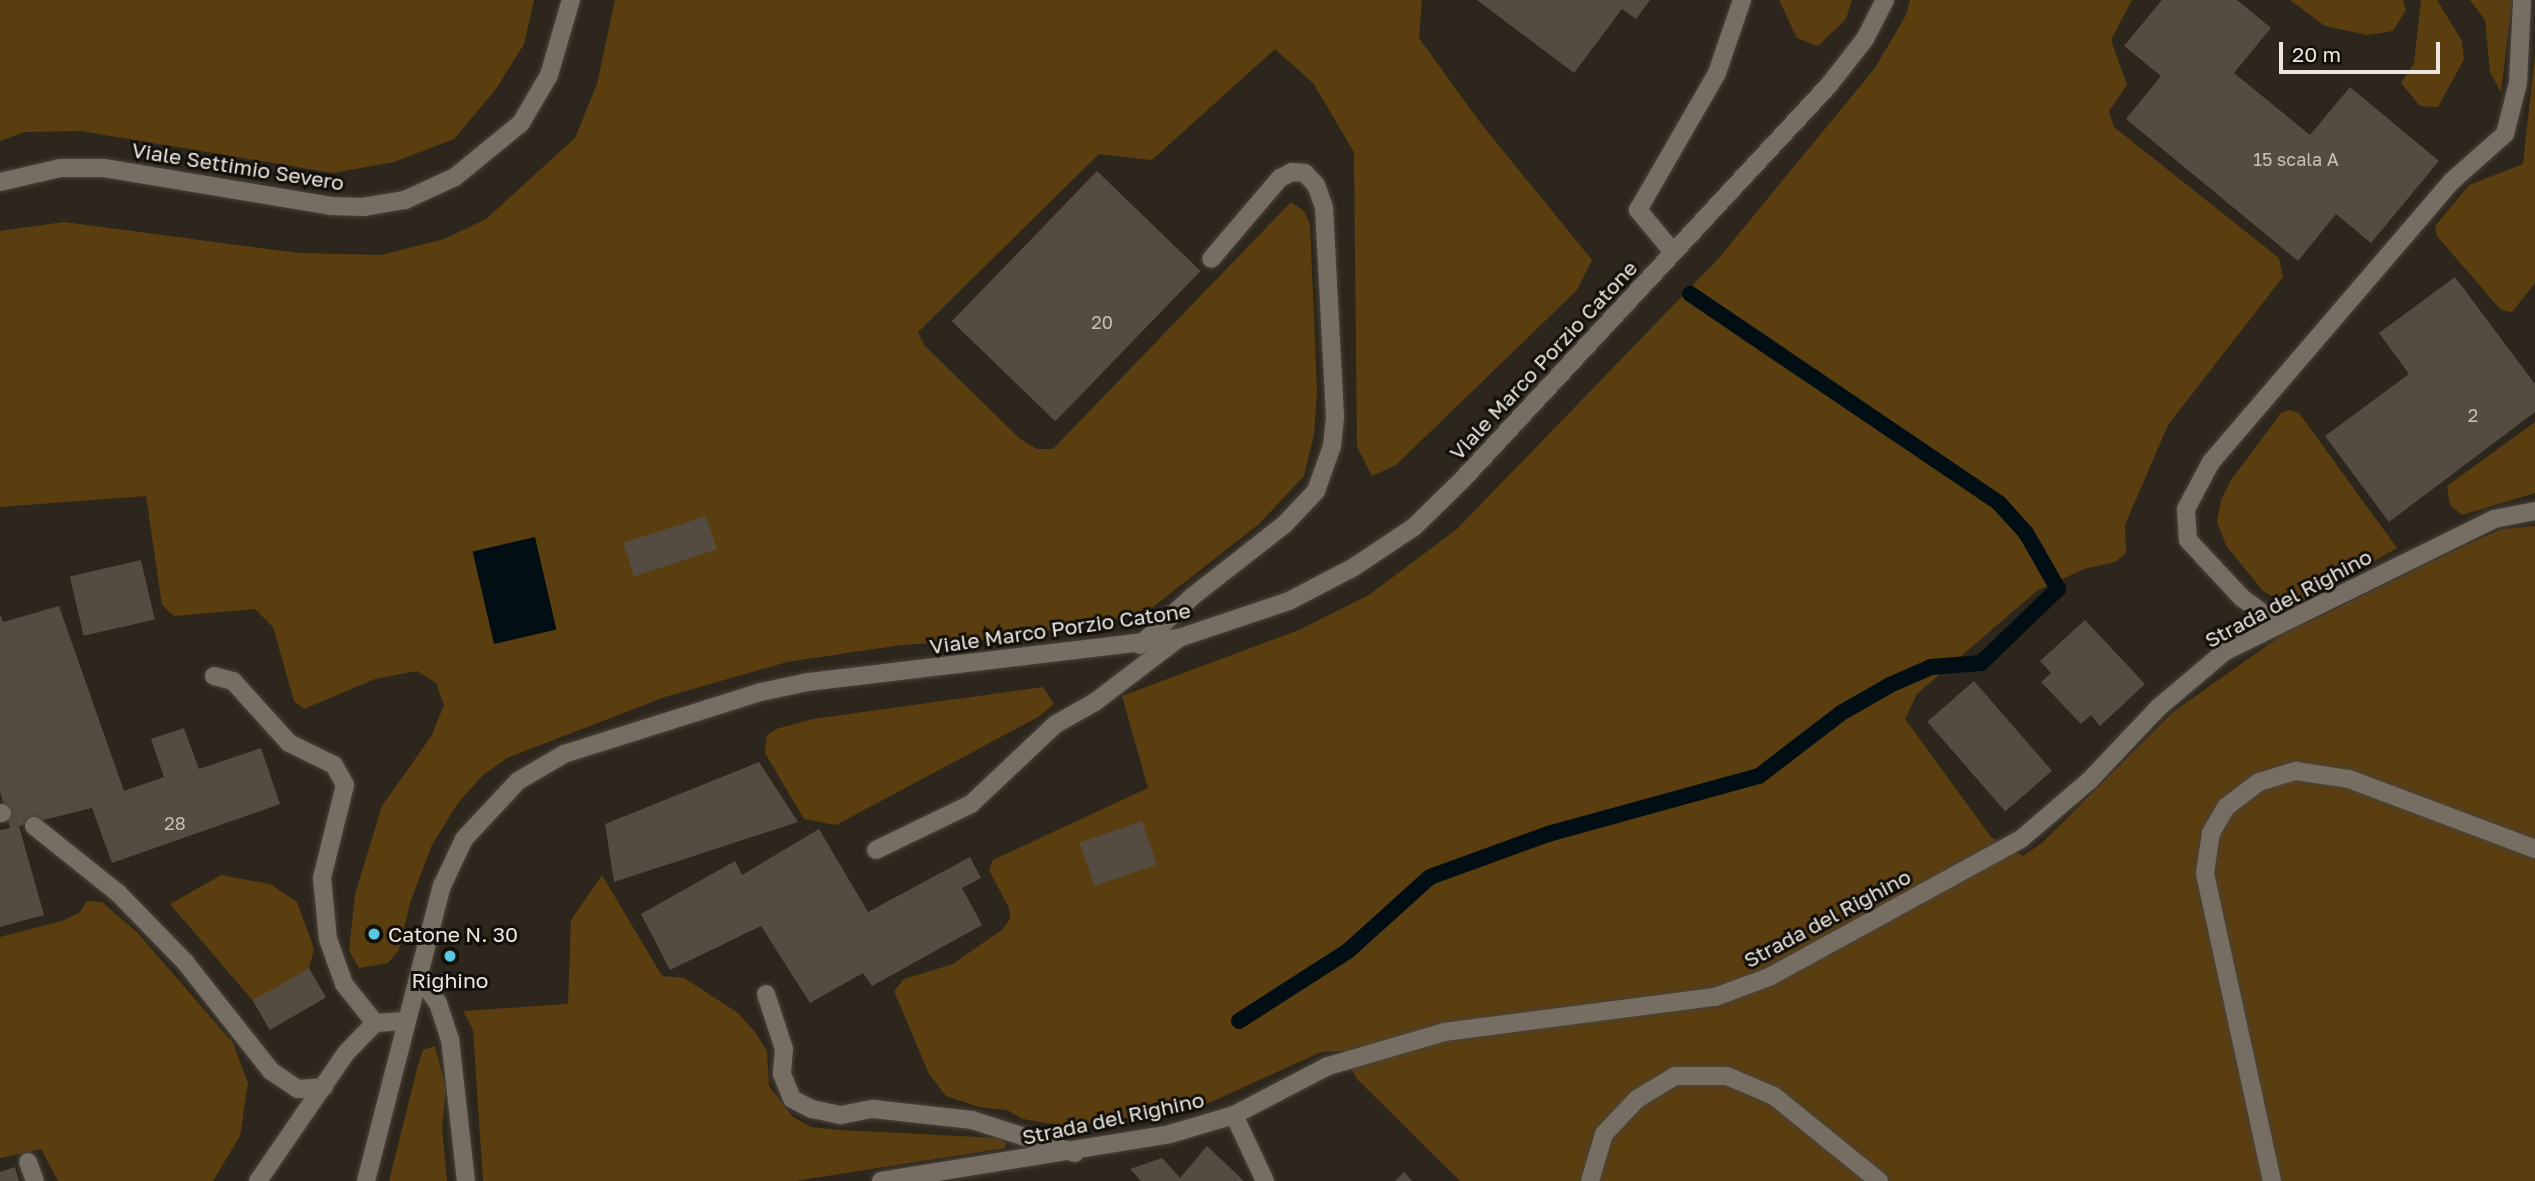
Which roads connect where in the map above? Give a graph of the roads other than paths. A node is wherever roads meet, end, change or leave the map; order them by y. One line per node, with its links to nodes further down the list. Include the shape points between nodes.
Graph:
1 (571, 0): 5 (street, Viale Settimio Severo, via 549,75 521,123 455,177 405,200 363,208 320,205 104,168 60,168)
2 (1742, 0): 6 (street, via 1717,72 1638,210)
3 (1885, 0): 6 (street, Viale Marco Porzio Catone, via 1866,39 1829,85)
4 (2522, 0): 9 (street, via 2518,83 2505,134 2452,181 2211,462 2186,509 2188,540 2242,598)
5 (0, 182)
6 (1673, 252): 10 (street, Viale Marco Porzio Catone, via 1414,527 1354,567 1289,601)
7 (1211, 259): 11 (street, via 1280,178 1305,173 1316,185 1324,207 1335,417 1332,446 1316,491 1284,525)
8 (2535, 511): 9 (street, Strada del Righino, via 2494,519)
9 (2278, 624): 21 (street, Strada del Righino, via 2215,660 2021,839 1769,977 1715,997 1444,1032 1328,1066)
10 (1179, 638): 11 (street, Viale Marco Porzio Catone); 15 (street, via 1095,702 1056,724 971,804)
11 (1140, 645): 16 (street, Viale Marco Porzio Catone, via 808,682 662,720 564,754 508,789 464,838 442,886)
12 (214, 676): 19 (street, via 233,681 289,743 334,765 345,785 322,878 328,939 344,984)
13 (34, 826): 20 (street, via 118,893 176,952 271,1071 298,1089)
14 (2535, 849): 32 (street, via 2336,777 2296,771 2259,782 2226,807 2211,833 2205,873)
15 (876, 850)
16 (419, 977): 18 (street, Viale Marco Porzio Catone); 27 (street, via 438,1003 450,1039)
17 (766, 994): 22 (street, via 784,1049 782,1074 792,1099 812,1110 841,1115 873,1109 972,1120)
18 (405, 1021): 19 (street); 26 (street, Viale Marco Porzio Catone)
19 (376, 1023): 20 (street, via 346,1053)
20 (324, 1087): 25 (street)
21 (1234, 1115): 22 (street, Strada del Righino, via 1170,1134); 29 (street)
22 (1075, 1153): 28 (street, Strada del Righino)
23 (28, 1162): 24 (street)
24 (35, 1181)
25 (258, 1181)
26 (366, 1181)
27 (466, 1181)
28 (881, 1181)
29 (1265, 1181)
30 (1590, 1181): 31 (street, via 1604,1134 1637,1099 1675,1076 1727,1076 1774,1096)
31 (1879, 1181)
32 (2272, 1181)

